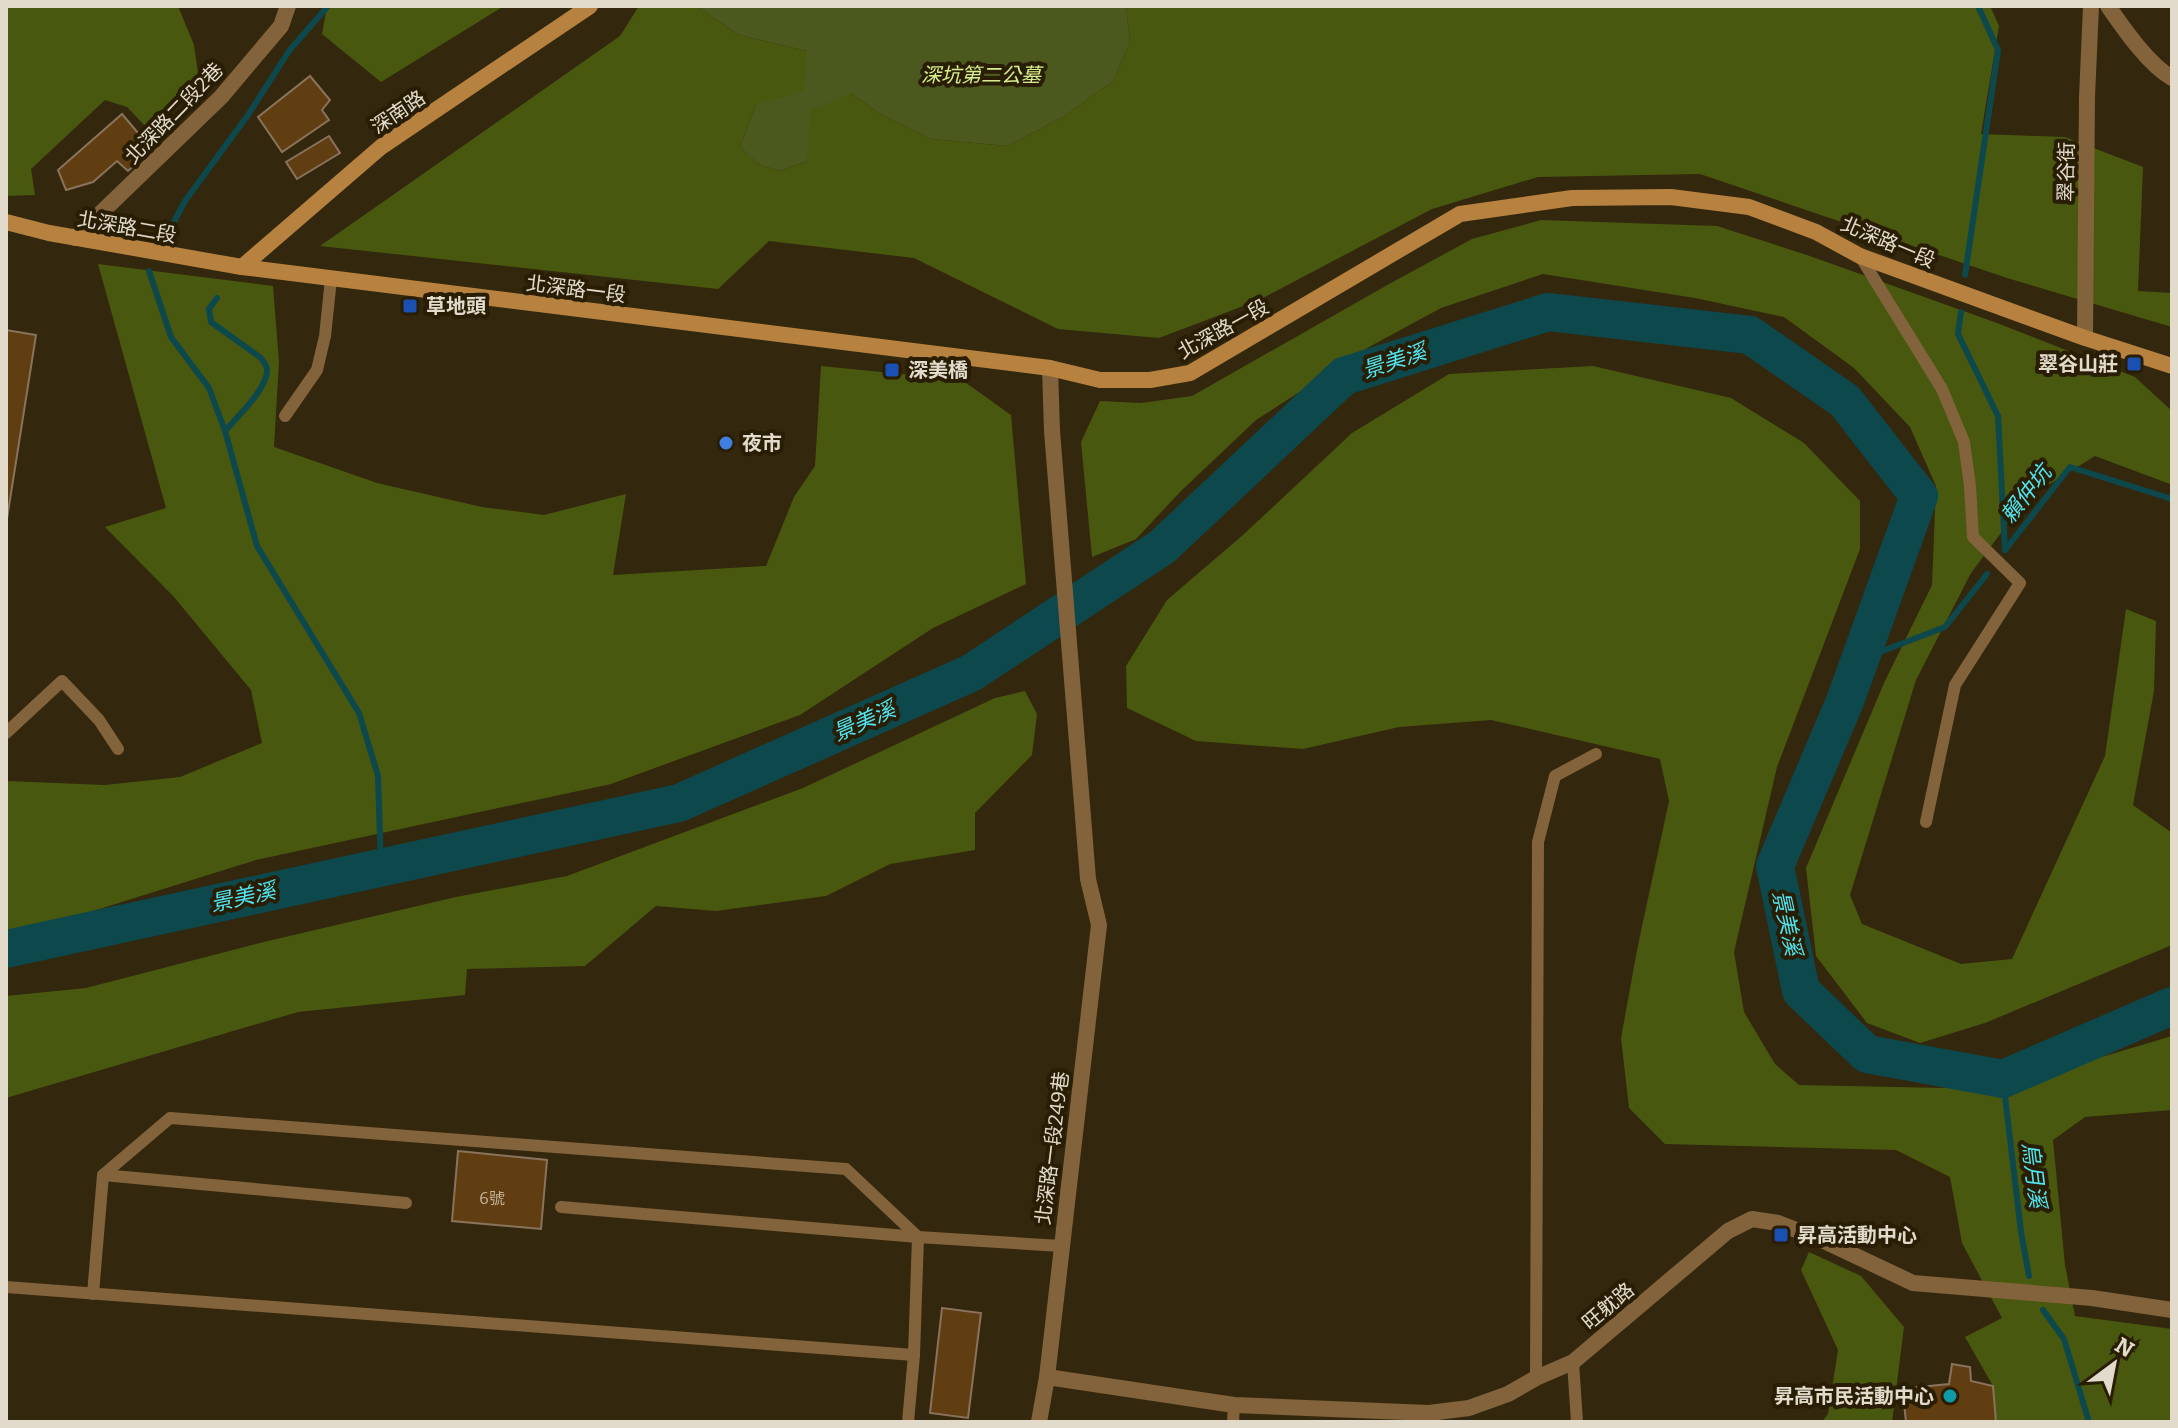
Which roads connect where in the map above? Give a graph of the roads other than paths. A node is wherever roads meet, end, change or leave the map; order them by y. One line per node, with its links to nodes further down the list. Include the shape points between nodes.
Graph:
1 (288, 6): 7 (street, 北深路二段2巷, via 281,26 221,97)
2 (590, 6): 9 (main road, 深南路, via 381,147)
3 (2091, 6): 11 (street, 翠谷街)
4 (2108, 6): 5 (street, via 2155,65)
5 (2172, 78)
6 (6, 222): 7 (main road, 北深路二段)
7 (75, 238): 9 (main road, 北深路二段)
8 (1860, 256): 11 (main road, 北深路一段); 13 (main road, 北深路一段, via 1816,232 1749,207 1671,197 1572,198 1460,214 1190,373 1100,380); 18 (lane, via 1942,389 1964,442 1973,537 2020,583 1955,685)
9 (242, 267): 10 (main road, 北深路一段)
10 (331, 279): 13 (main road, 北深路一段); 14 (lane, via 317,370)
11 (2085, 338): 12 (main road, 北深路一段)
12 (2172, 366)
13 (1050, 368): 23 (street, 北深路一段249巷, via 1088,879 1099,925)
14 (285, 416)
15 (6, 733): 16 (lane, via 62,681)
16 (118, 749)
17 (1596, 754): 30 (lane, via 1555,776 1538,842)
18 (1926, 822)
19 (103, 1175): 20 (lane); 22 (lane, via 170,1118 390,1134 846,1169); 25 (lane)
20 (406, 1203)
21 (561, 1207): 22 (lane)
22 (918, 1237): 23 (lane); 27 (lane)
23 (1061, 1246): 29 (street, 北深路一段249巷)
24 (6, 1287): 25 (lane)
25 (93, 1294): 27 (lane)
26 (2172, 1310): 28 (street, 旺躭路, via 1913,1283 1822,1240 1752,1219 1728,1231)
27 (914, 1355): 33 (lane)
28 (1573, 1362): 30 (street, 旺躭路); 36 (lane)
29 (1047, 1377): 31 (street, 旺躭路); 34 (street, 北深路一段249巷)
30 (1536, 1378): 32 (street, 旺躭路)
31 (1234, 1405): 32 (street, 旺躭路); 35 (lane)
32 (1469, 1415)
33 (908, 1422)
34 (1039, 1422)
35 (1233, 1422)
36 (1577, 1422)

